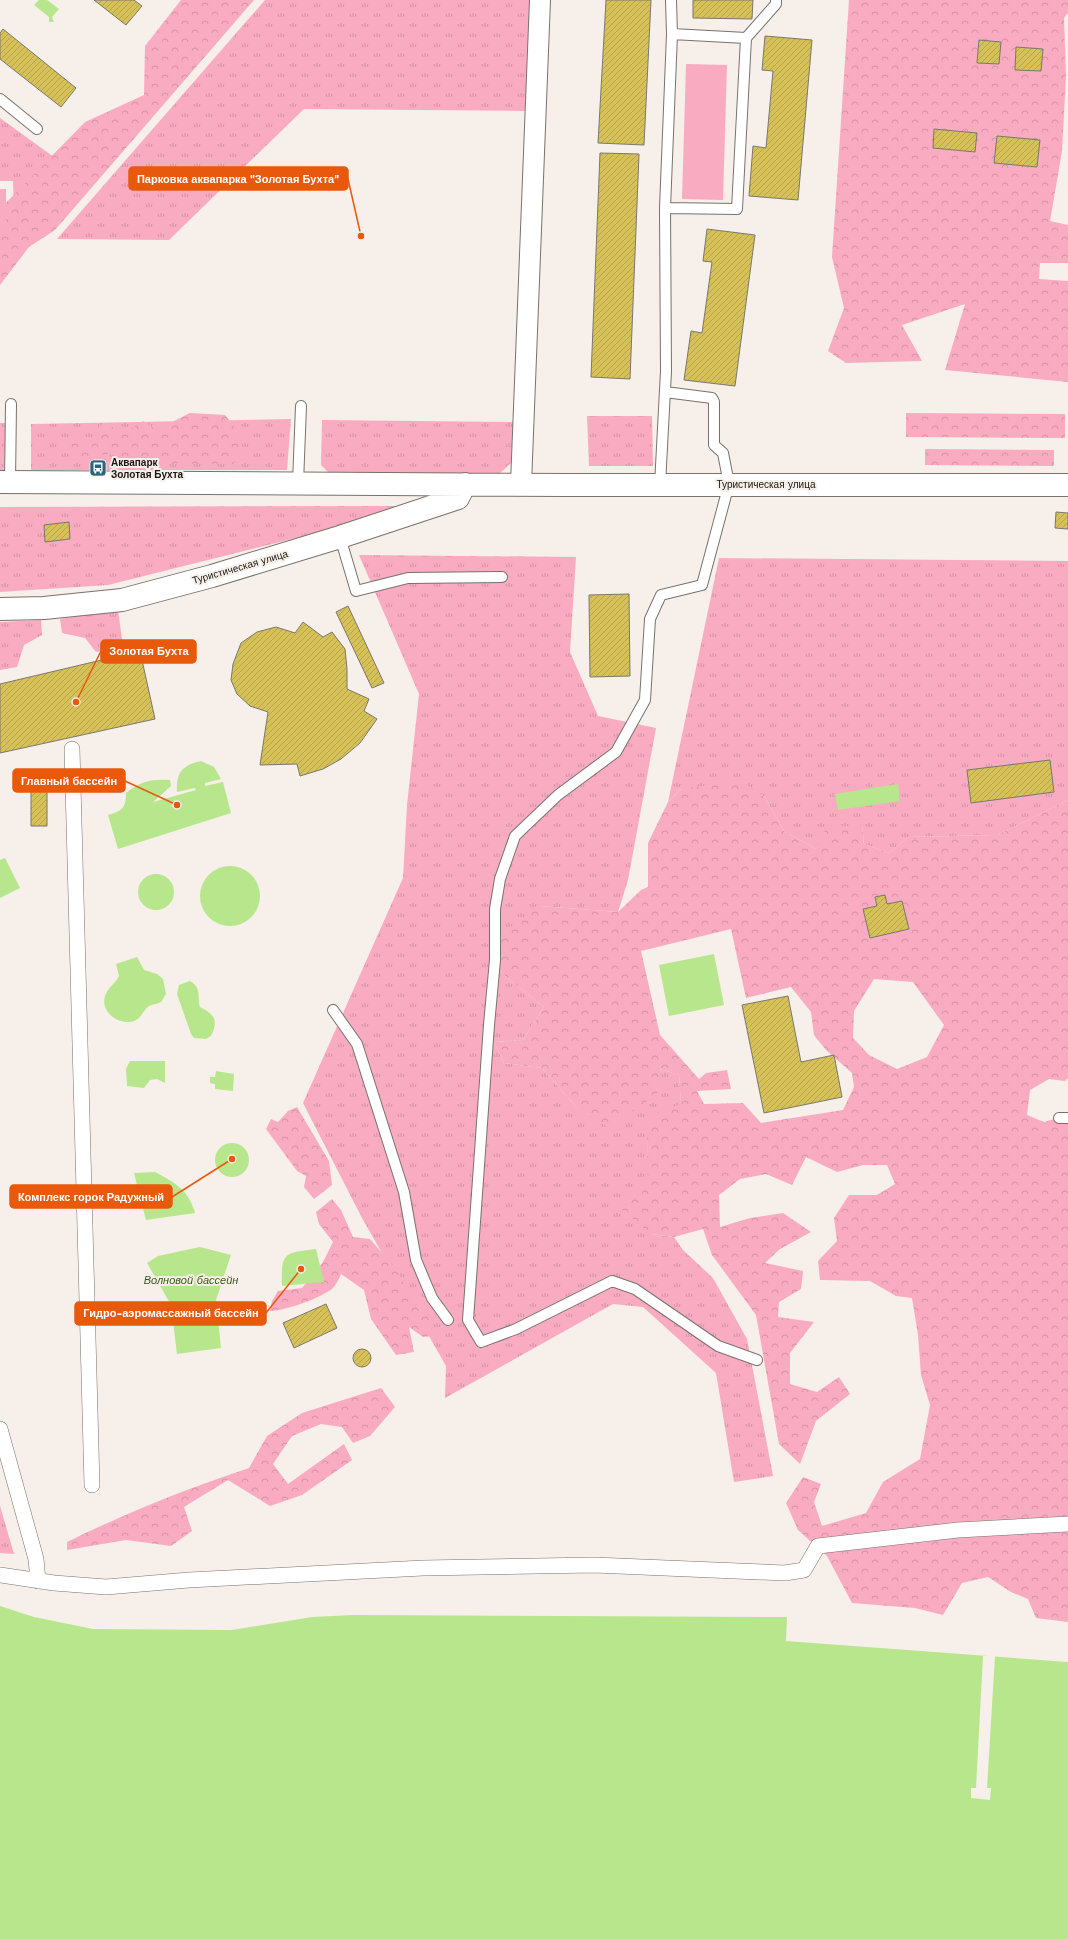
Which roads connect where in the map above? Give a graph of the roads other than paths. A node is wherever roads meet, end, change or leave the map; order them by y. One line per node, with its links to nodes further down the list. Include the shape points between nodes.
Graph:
1 (540, 0): 15 (street)
2 (671, 0): 4 (lane)
3 (776, 0): 5 (lane, via 776,4)
4 (672, 34): 5 (lane); 8 (lane)
5 (746, 38): 8 (lane, via 737,209)
6 (0, 99): 7 (lane)
7 (37, 129)
8 (665, 208): 9 (lane)
9 (665, 392): 16 (lane, via 712,398 714,445 723,453); 18 (lane)
10 (11, 404): 12 (lane)
11 (301, 406): 13 (lane)
12 (5, 482): 13 (street, Туристическая улица)
13 (298, 483): 14 (street, Туристическая улица)
14 (465, 484): 15 (street, Туристическая улица); 19 (street, Туристическая улица, via 458,498)
15 (521, 484): 18 (street, Туристическая улица)
16 (729, 484): 17 (street, Туристическая улица); 18 (street, Туристическая улица); 25 (lane, via 702,585 661,595 650,619 645,700 616,752 558,795 515,836 500,879 495,909 495,960 468,1320 481,1342 516,1329 612,1281 636,1289 718,1346)
17 (1068, 484)
18 (660, 485)
19 (340, 538): 20 (lane, via 356,591 408,578); 21 (street, Туристическая улица, via 122,600 44,608)
20 (502, 577)
21 (0, 609)
22 (72, 750): 27 (street)
23 (333, 1010): 24 (lane, via 357,1044 404,1192 416,1260 432,1298)
24 (448, 1320)
25 (757, 1360)
26 (0, 1429): 30 (street, via 36,1559)
27 (92, 1485)
28 (1068, 1524): 30 (street, via 958,1530 818,1546 804,1570 785,1573 594,1565 423,1568 189,1580 106,1587)
29 (0, 1575): 30 (street)
30 (38, 1581)

